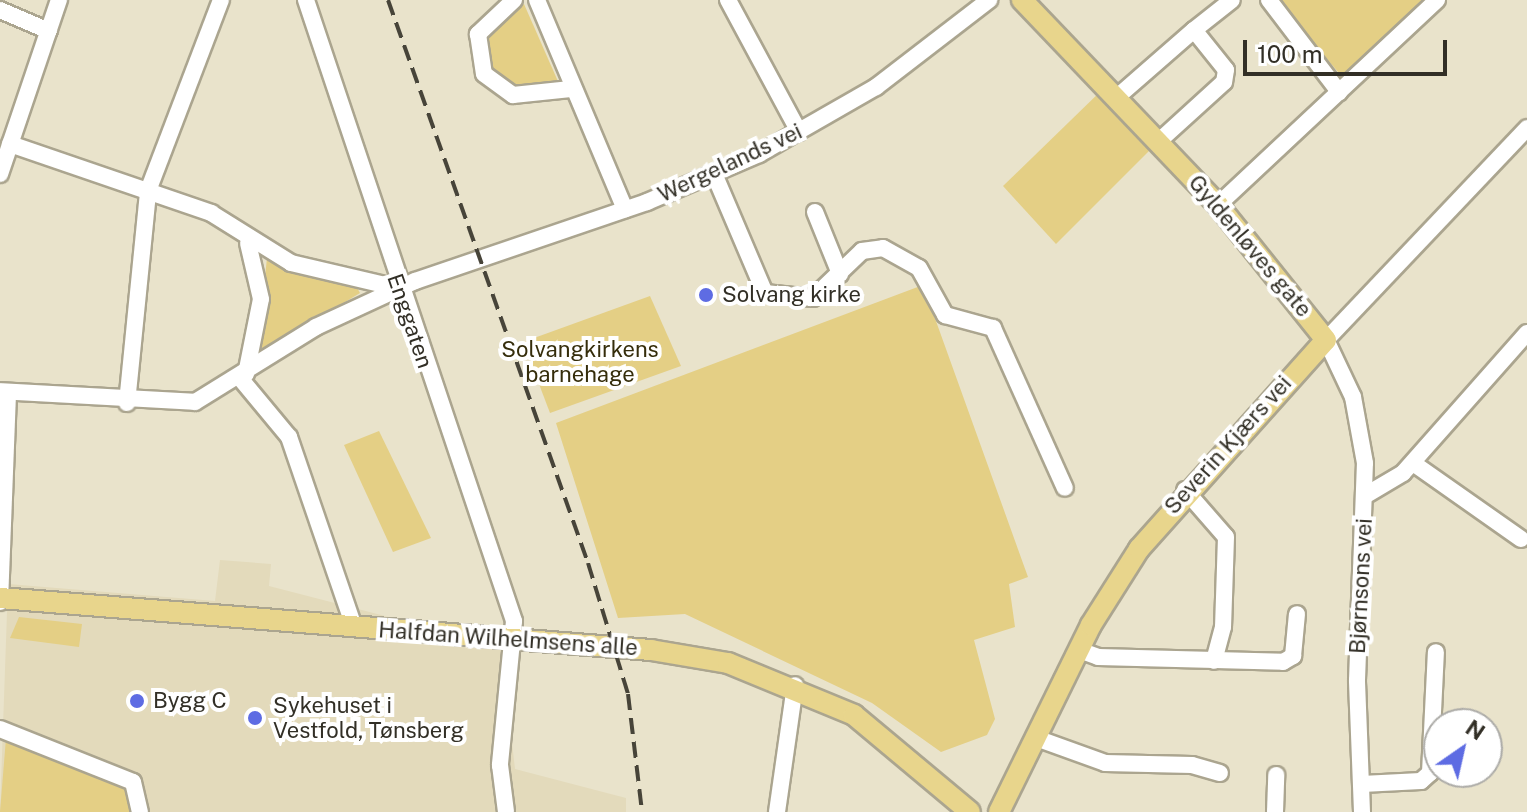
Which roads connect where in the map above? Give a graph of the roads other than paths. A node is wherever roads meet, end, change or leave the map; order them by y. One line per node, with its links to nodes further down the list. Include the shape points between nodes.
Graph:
1 (59, 0): 14 (street)
2 (221, 0): 24 (street)
3 (306, 0): 30 (street, Enggaten)
4 (514, 0): 15 (street, via 478,34 484,74 513,95)
5 (537, 0): 15 (street)
6 (728, 0): 19 (street)
7 (989, 0): 19 (street, Wergelands vei, via 907,66)
8 (1022, 0): 17 (main road, Gyldenløves gate)
9 (1232, 0): 13 (street)
10 (1269, 0): 16 (street)
11 (1437, 0): 16 (street)
12 (0, 10): 14 (street)
13 (1194, 30): 17 (street); 20 (street, via 1226,70 1224,82)
14 (49, 31): 21 (street)
15 (571, 89): 26 (street)
16 (1339, 92): 25 (street)
17 (1116, 98): 20 (main road, Gyldenløves gate)
18 (1527, 128): 32 (street, Severin Kjærs vei)
19 (799, 132): 23 (street, Wergelands vei)
20 (1158, 142): 25 (main road, Gyldenløves gate)
21 (10, 144): 22 (street); 24 (street)
22 (0, 174)
23 (715, 176): 26 (street, Wergelands vei); 29 (street, via 765,293 813,298)
24 (148, 191): 28 (street, via 211,213); 35 (street)
25 (1218, 205): 32 (main road, Gyldenløves gate)
26 (625, 209): 30 (street, Wergelands vei)
27 (815, 212): 29 (street)
28 (248, 243): 30 (street, via 321,272); 33 (street, via 261,299)
29 (840, 274): 37 (street, via 862,251 889,250 919,268 945,315 993,328)
30 (398, 288): 33 (street, Wergelands vei, via 316,327); 45 (street, Enggaten, via 514,621)
31 (1527, 333): 36 (street, Bjørnsons vei)
32 (1326, 340): 38 (main road, Severin Kjærs vei); 40 (street, Gyldenløves gate, via 1362,432)
33 (243, 376): 35 (street, Wergelands vei, via 195,402); 44 (street, via 289,437)
34 (4, 392): 35 (street, Wergelands vei); 39 (street)
35 (127, 403)
36 (1413, 463): 40 (street, Bjørnsons vei, via 1383,491); 41 (street)
37 (1065, 488)
38 (1185, 490): 46 (main road, Severin Kjærs vei, via 1131,562); 48 (street, via 1226,537 1223,627)
39 (1, 495): 42 (street)
40 (1366, 495): 54 (street, Bjørnsons vei, via 1357,680)
41 (1521, 539)
42 (0, 599): 44 (main road, Halfdan Wilhelmsens alle)
43 (1297, 614): 48 (street, via 1289,660)
44 (354, 627): 45 (main road, Halfdan Wilhelmsens alle)
45 (511, 639): 49 (main road, Halfdan Wilhelmsens alle, via 676,652); 56 (street, Enggaten, via 500,765)
46 (1079, 650): 48 (street, via 1098,657); 51 (main road, Severin Kjærs vei)
47 (1436, 652): 54 (street, via 1430,773 1421,781)
48 (1214, 661)
49 (795, 685): 57 (street); 58 (main road, Halfdan Wilhelmsens alle, via 871,726)
50 (6, 730): 55 (street, via 133,782)
51 (1036, 738): 52 (street, via 1105,763 1192,765); 59 (main road, Severin Kjærs vei)
52 (1220, 773)
53 (1276, 775): 60 (street)
54 (1362, 784): 61 (street, Bjørnsons vei)
55 (140, 812)
56 (506, 812)
57 (777, 812)
58 (970, 812)
59 (999, 812)
60 (1275, 812)
61 (1362, 812)

